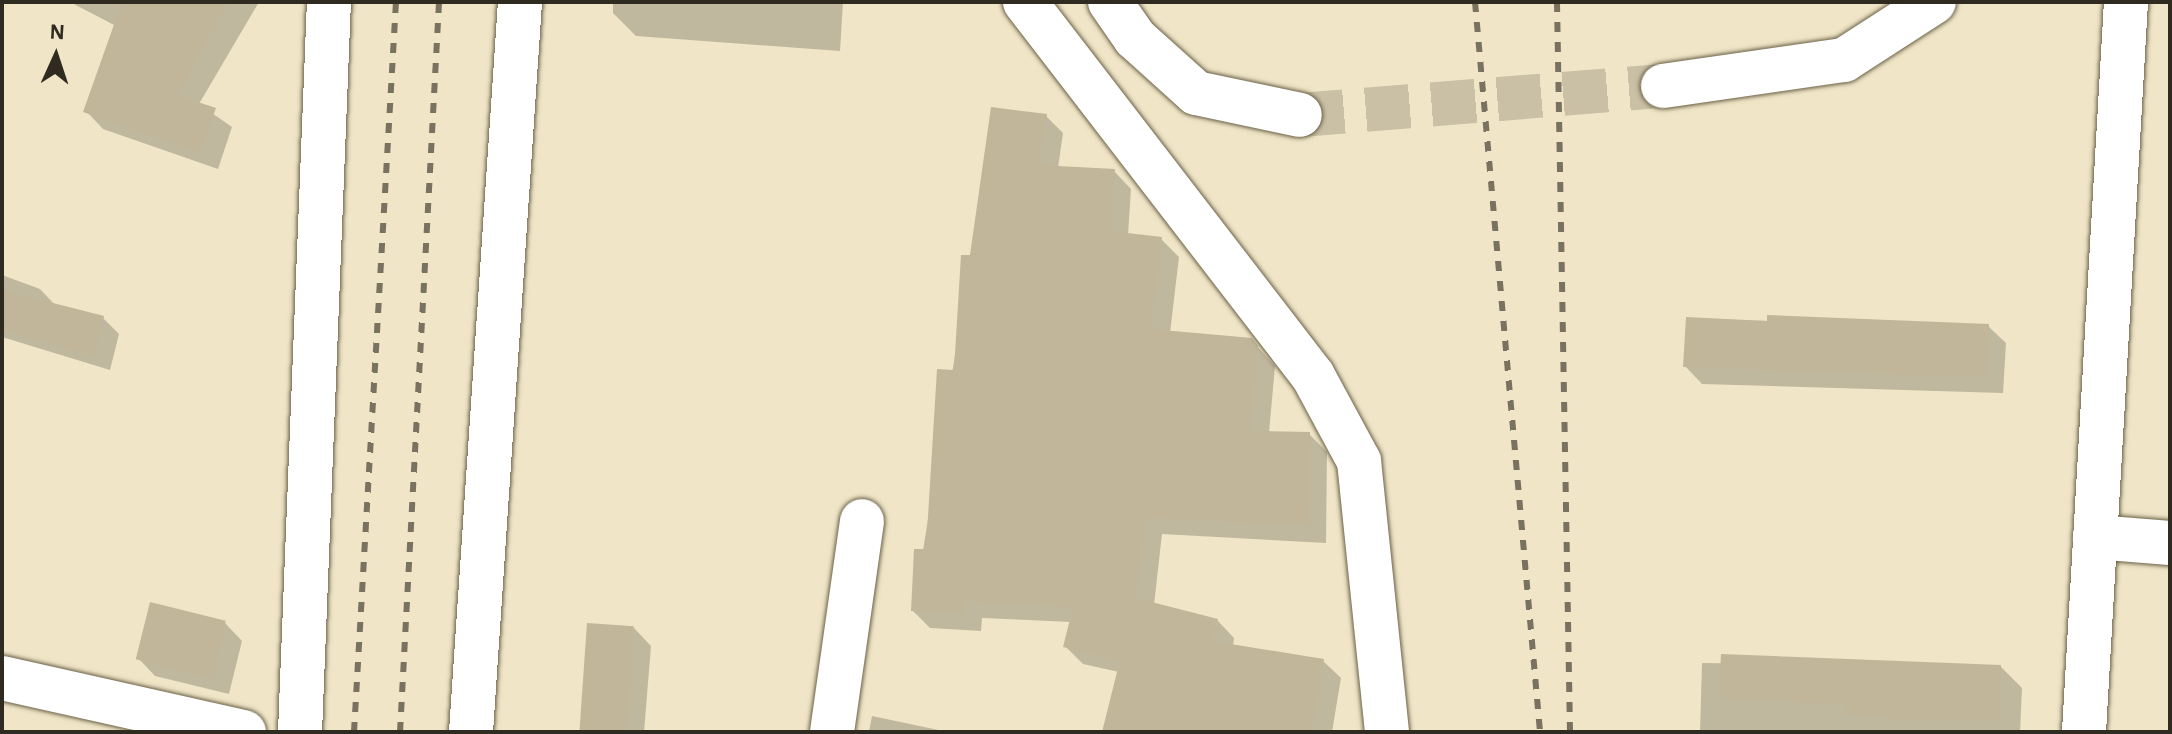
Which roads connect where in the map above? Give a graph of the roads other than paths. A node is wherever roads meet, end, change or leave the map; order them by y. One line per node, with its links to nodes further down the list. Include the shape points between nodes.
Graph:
1 (329, 2): 14 (street)
2 (520, 2): 15 (street)
3 (1025, 2): 17 (street, via 1313,376 1359,461)
4 (1110, 2): 8 (street, via 1135,38 1196,93)
5 (1934, 2): 7 (street, via 1844,60)
6 (2126, 2): 10 (street)
7 (1663, 86)
8 (1300, 115)
9 (862, 521): 16 (street)
10 (2095, 537): 11 (street); 18 (street)
11 (2170, 543)
12 (2, 678): 13 (street)
13 (244, 732)
14 (300, 732)
15 (471, 732)
16 (832, 732)
17 (1387, 732)
18 (2084, 732)

